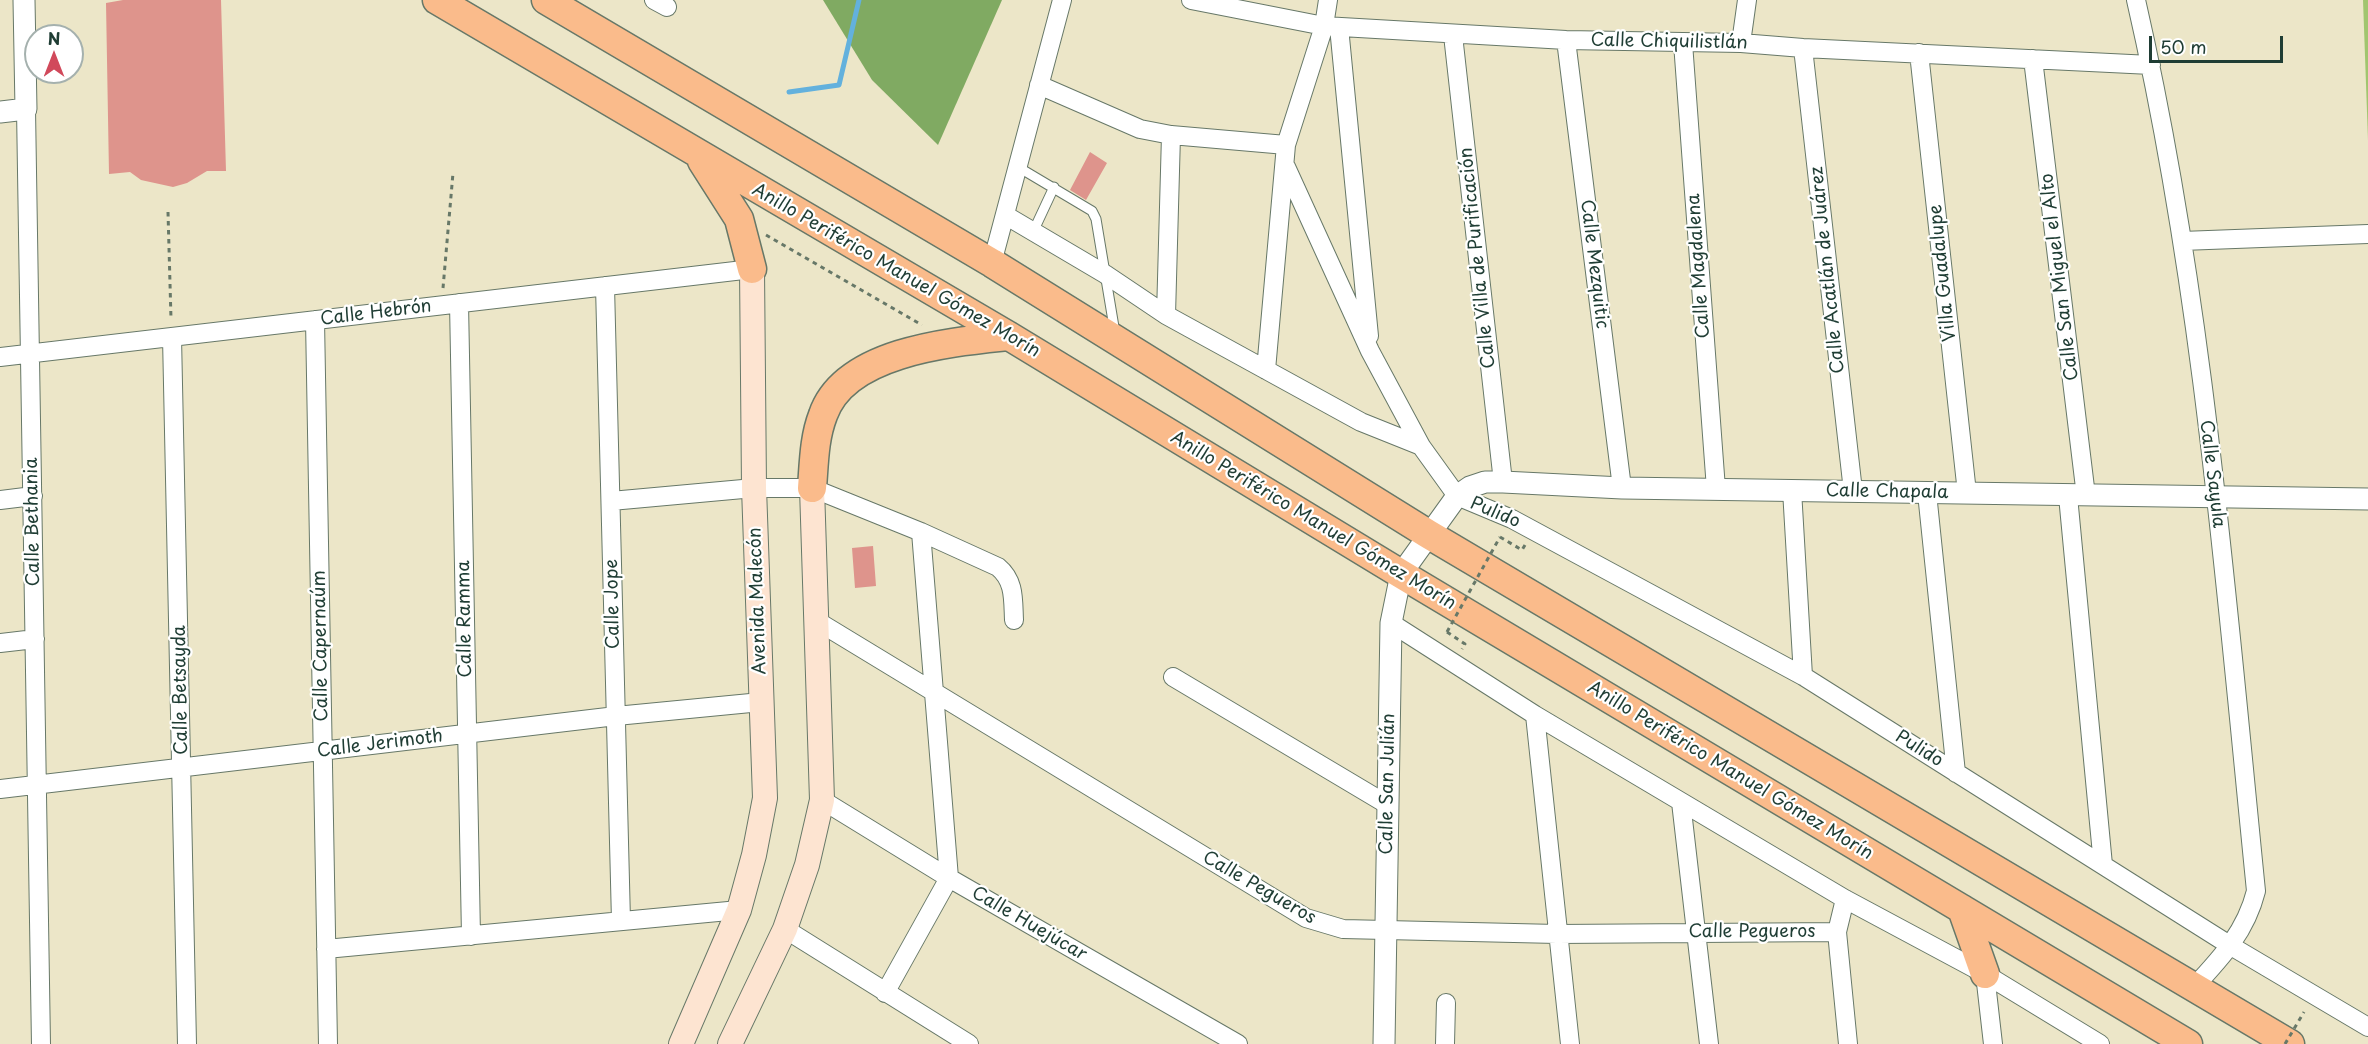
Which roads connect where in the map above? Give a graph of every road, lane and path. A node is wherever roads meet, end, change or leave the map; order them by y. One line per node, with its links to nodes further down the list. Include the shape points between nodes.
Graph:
1 (24, 0): 19 (street, Calle Bethania)
2 (437, 0): 23 (highway, Anillo Periférico Manuel Gómez Morín)
3 (546, 0): 34 (highway)
4 (1062, 0): 18 (street)
5 (1191, 0): 9 (street, Calle Chiquilistlán)
6 (1328, 0): 9 (street)
7 (1747, 0): 12 (street)
8 (2136, 0): 17 (street, Calle Sayula)
9 (1331, 27): 10 (street, Calle Chiquilistlán); 22 (street); 46 (street)
10 (1453, 35): 11 (street, Calle Chiquilistlán); 51 (street, Calle Villa de Purificación)
11 (1566, 40): 13 (street, Calle Chiquilistlán); 54 (street, Calle Mezquitic)
12 (1741, 43): 13 (street, Calle Chiquilistlán); 14 (street, Calle Chiquilistlán)
13 (1683, 44): 55 (street, Calle Magdalena)
14 (1803, 48): 15 (street, Calle Chiquilistlán); 57 (street, Calle Acatlán de Juárez)
15 (1919, 53): 16 (street, Calle Chiquilistlán); 59 (street, Villa Guadalupe)
16 (2033, 59): 17 (street, Calle Chiquilistlán); 62 (street, Calle San Miguel el Alto)
17 (2151, 65): 33 (street, Calle Sayula)
18 (1040, 84): 21 (street, via 1140,129); 24 (street)
19 (26, 109): 20 (street); 47 (street, Calle Bethania)
20 (0, 112)
21 (1171, 135): 22 (street); 40 (street)
22 (1287, 145): 25 (street)
23 (699, 157): 30 (highway, Avenida Malecón); 42 (highway, Anillo Periférico Manuel Gómez Morín)
24 (1018, 168): 27 (lane); 29 (street)
25 (1287, 168): 46 (street); 49 (street)
26 (453, 173): 39 (path)
27 (1054, 187): 31 (lane); 36 (lane, via 1092,211)
28 (168, 212): 43 (path)
29 (1005, 215): 31 (street); 34 (street)
30 (739, 219): 35 (highway, Avenida Malecón); 45 (path)
31 (1033, 232): 36 (street)
32 (2368, 234): 33 (street)
33 (2182, 241): 63 (street, Calle Sayula)
34 (992, 263): 44 (highway)
35 (752, 269): 37 (street, Calle Hebrón); 52 (main road, Avenida Malecón)
36 (1105, 273): 40 (street); 44 (lane)
37 (605, 286): 38 (street, Calle Hebrón); 66 (street, Calle Jope)
38 (459, 303): 39 (street, Calle Hebrón); 83 (street, Calle Ramma)
39 (440, 306): 41 (street, Calle Hebrón)
40 (1166, 315): 49 (street)
41 (315, 320): 43 (street, Calle Hebrón); 84 (street, Calle Capernaúm)
42 (1009, 336): 45 (highway); 70 (highway, Anillo Periférico Manuel Gómez Morín)
43 (172, 337): 47 (street, Calle Hebrón); 85 (street, Calle Betsayda)
44 (1116, 341): 68 (highway)
45 (953, 342): 53 (highway, via 868,366 841,387 823,413 815,444)
46 (1370, 351): 50 (street)
47 (30, 354): 48 (street, Calle Hebrón); 60 (street, Calle Bethania)
48 (0, 357)
49 (1266, 370): 50 (street, via 1361,422)
50 (1421, 446): 61 (street)
51 (1503, 482): 54 (street, Calle Chapala); 61 (street, Calle Chapala, via 1485,482)
52 (754, 488): 53 (street); 66 (street); 80 (main road, Avenida Malecón)
53 (812, 488): 67 (street); 72 (main road)
54 (1622, 488): 55 (street, Calle Chapala)
55 (1716, 489): 56 (street, Calle Chapala)
56 (1792, 490): 57 (street, Calle Chapala); 78 (street)
57 (1853, 491): 58 (street, Calle Chapala)
58 (1927, 493): 59 (street, Calle Chapala); 86 (street)
59 (1967, 494): 62 (street, Calle Chapala)
60 (33, 496): 65 (street); 75 (street, Calle Bethania)
61 (1456, 496): 68 (street, Calle Chapala); 78 (street, Pulido, via 1512,519)
62 (2077, 496): 63 (street, Calle Chapala); 92 (street, Calle San Miguel el Alto)
63 (2216, 498): 64 (street, Calle Chapala); 104 (street, Calle Sayula, via 2256,891 2251,914)
64 (2368, 499)
65 (0, 500)
66 (611, 501): 82 (street, Calle Jope)
67 (921, 532): 71 (street, via 1008,575); 79 (street)
68 (1428, 534): 70 (street, Calle San Julián); 107 (highway)
69 (1500, 537): 74 (path, bridge)
70 (1401, 574): 73 (street, Calle San Julián); 95 (highway, Anillo Periférico Manuel Gómez Morín)
71 (1014, 620)
72 (817, 621): 79 (street, Calle Pegueros); 89 (main road)
73 (1391, 623): 81 (street); 91 (street, Calle San Julián)
74 (1447, 632)
75 (35, 639): 76 (street); 87 (street, Calle Bethania)
76 (0, 643)
77 (1173, 676): 91 (street)
78 (1803, 676): 86 (street, Pulido)
79 (936, 693): 93 (street); 99 (street, Calle Pegueros, via 1306,918 1343,929)
80 (761, 702): 82 (street, Calle Jerimoth); 96 (main road, Avenida Malecón, via 765,798)
81 (1535, 715): 90 (street); 102 (street)
82 (616, 716): 83 (street, Calle Jerimoth); 97 (street, Calle Jope)
83 (467, 733): 84 (street, Calle Jerimoth); 103 (street, Calle Ramma)
84 (322, 750): 85 (street, Calle Jerimoth); 105 (street, Calle Capernaúm)
85 (183, 767): 87 (street, Calle Jerimoth); 113 (street, Calle Betsayda)
86 (1956, 772): 92 (street, Pulido)
87 (37, 784): 88 (street, Calle Jerimoth); 112 (street, Calle Bethania)
88 (0, 789)
89 (822, 800): 93 (street, Calle Huejúcar); 98 (main road, via 807,865)
90 (1681, 802): 94 (street); 100 (street)
91 (1388, 805): 99 (street, Calle San Julián)
92 (2103, 865): 104 (street, Pulido)
93 (949, 878): 108 (street); 118 (street, Calle Huejúcar)
94 (1845, 899): 101 (street); 106 (street)
95 (1962, 909): 106 (highway); 126 (highway, Anillo Periférico Manuel Gómez Morín)
96 (739, 910): 97 (street); 115 (main road, Avenida Malecón)
97 (621, 921): 103 (street)
98 (785, 929): 108 (street); 116 (main road)
99 (1386, 929): 102 (street, Calle Pegueros); 119 (street, Calle San Julián)
100 (1698, 932): 101 (street, Calle Pegueros); 102 (street, Calle Pegueros); 122 (street)
101 (1837, 932): 123 (street)
102 (1557, 934): 121 (street)
103 (471, 936): 105 (street)
104 (2232, 946): 107 (street, Calle Sayula); 111 (street, Pulido)
105 (326, 949): 114 (street, Calle Capernaúm)
106 (1985, 974): 124 (street); 125 (street)
107 (2194, 987): 128 (highway)
108 (885, 993): 117 (street)
109 (1446, 1003): 120 (street)
110 (2304, 1012): 127 (path, bridge)
111 (2368, 1027)
112 (41, 1044)
113 (188, 1044)
114 (328, 1044)
115 (681, 1044)
116 (730, 1044)
117 (969, 1044)
118 (1238, 1044)
119 (1384, 1044)
120 (1445, 1044)
121 (1570, 1044)
122 (1709, 1044)
123 (1848, 1044)
124 (1993, 1044)
125 (2100, 1044)
126 (2188, 1044)
127 (2285, 1044)
128 (2290, 1044)

